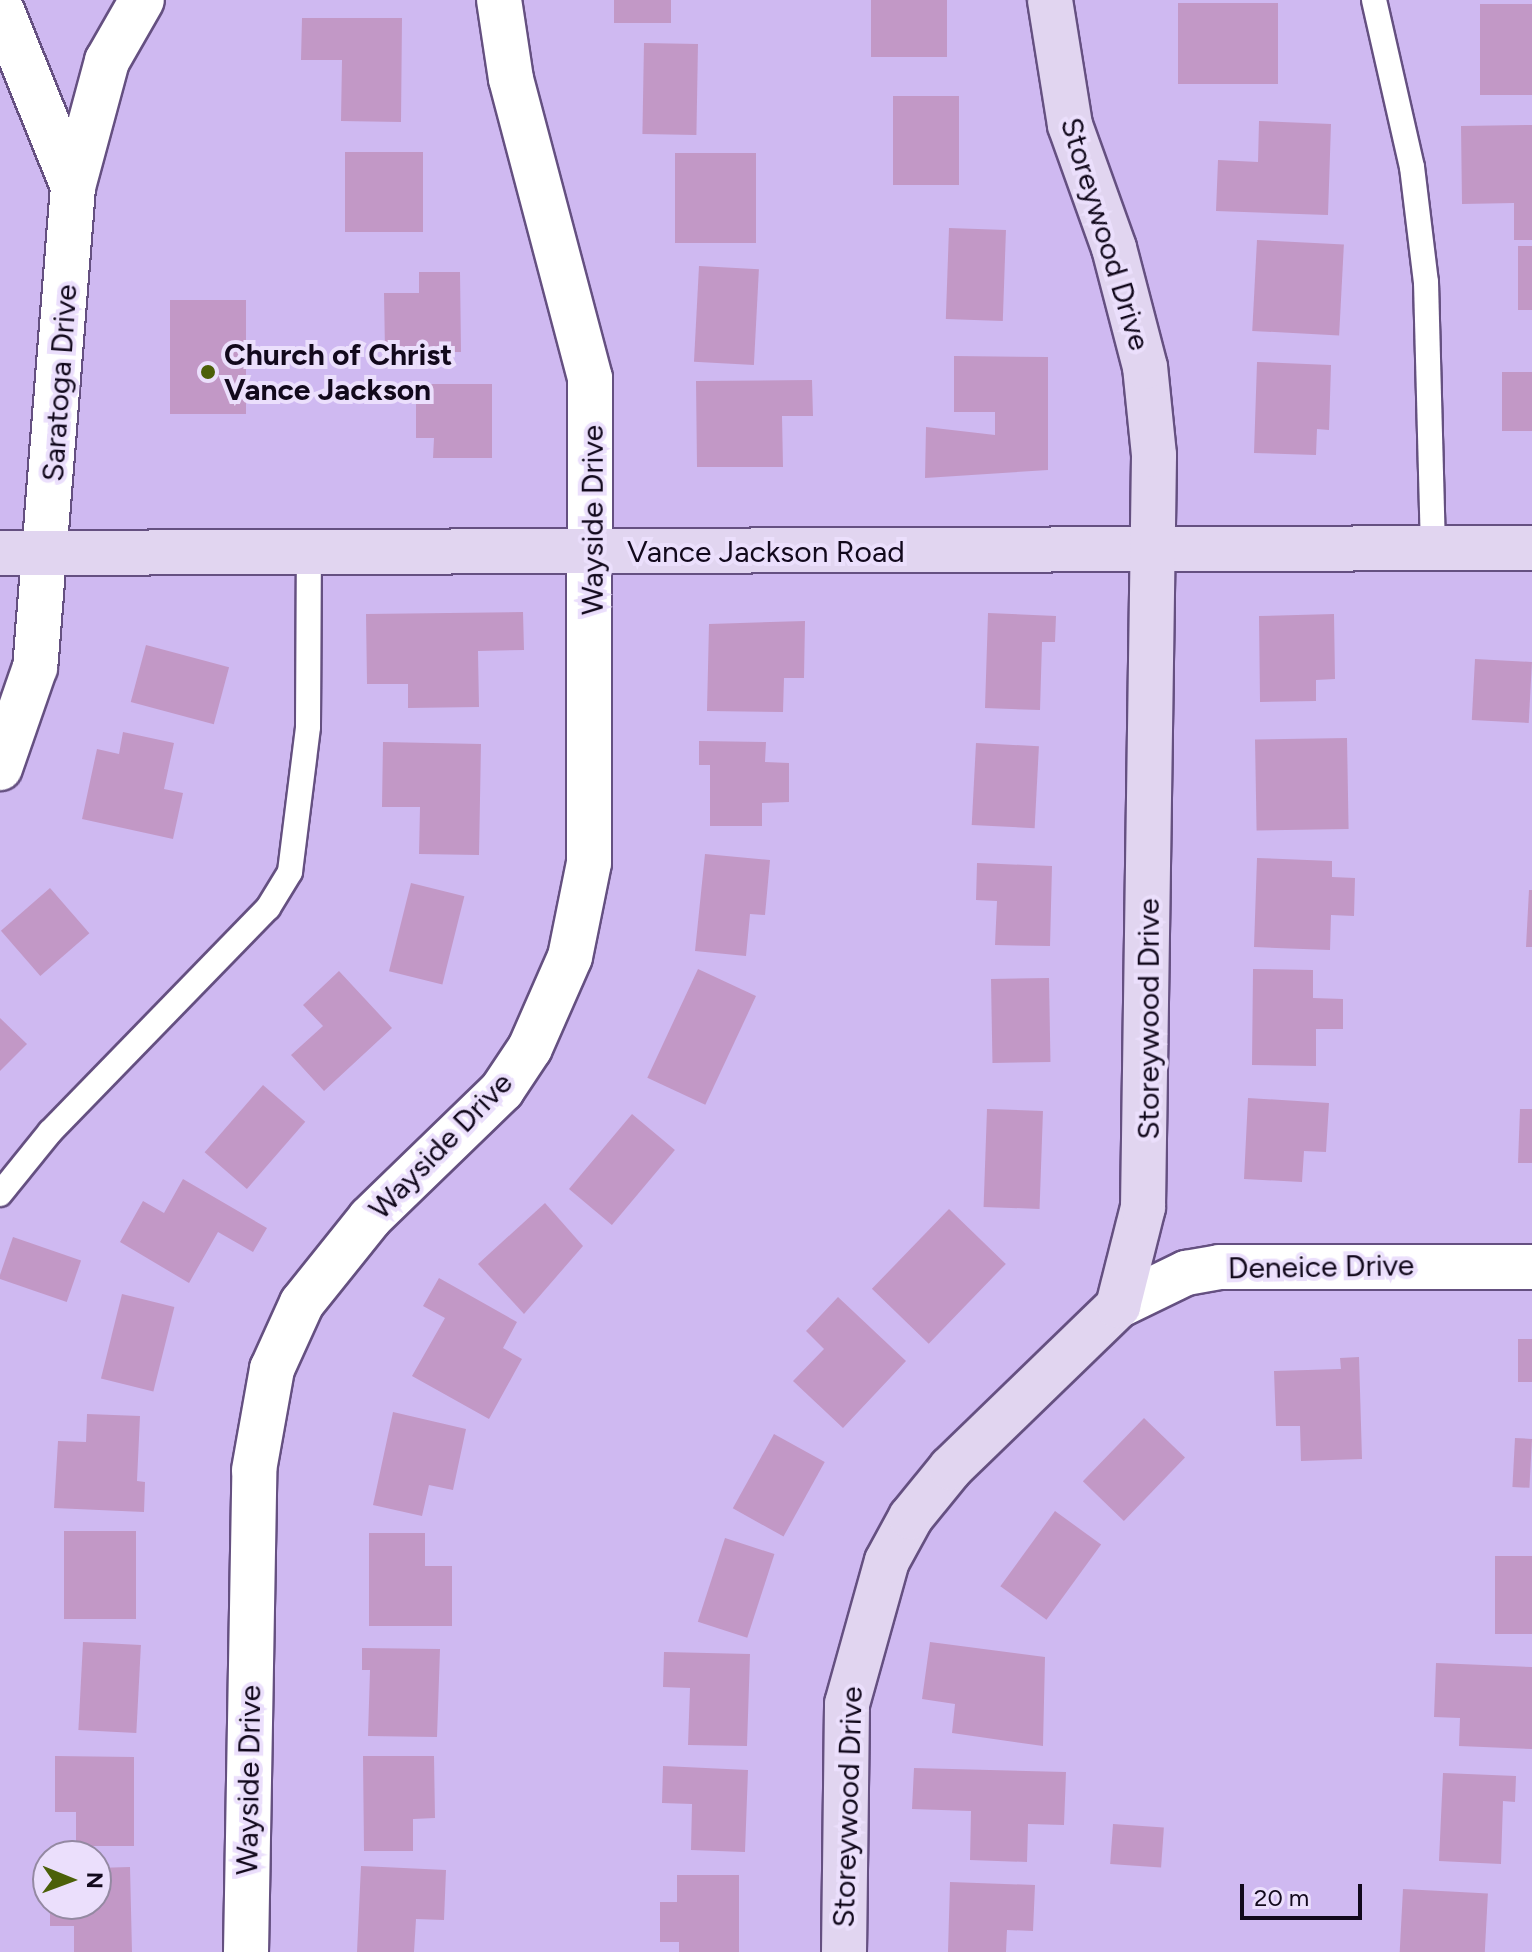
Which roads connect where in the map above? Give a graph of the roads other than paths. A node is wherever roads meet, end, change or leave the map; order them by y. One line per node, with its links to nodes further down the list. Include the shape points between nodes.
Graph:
1 (142, 0): 6 (street, via 107,61)
2 (499, 0): 13 (street, Wayside Drive, via 511,79 590,378)
3 (1050, 0): 9 (street, Storeywood Drive, via 1070,125 1114,248 1145,367 1154,455)
4 (1374, 0): 7 (lane, via 1412,167 1426,282)
5 (0, 6): 6 (street, Saratoga Drive)
6 (73, 187): 11 (street, Saratoga Drive)
7 (1433, 548): 8 (street, Vance Jackson Road); 9 (street, Vance Jackson Road)
8 (1532, 548)
9 (1153, 550): 13 (street, Vance Jackson Road); 17 (street, Storeywood Drive, via 1148,1155)
10 (0, 553): 11 (street, Vance Jackson Road)
11 (48, 553): 12 (street, Vance Jackson Road); 14 (street, Saratoga Drive, via 35,667)
12 (309, 553): 13 (street, Vance Jackson Road); 15 (lane, via 308,727 290,872 268,908 50,1132)
13 (593, 553): 18 (street, Wayside Drive, via 594,810 582,912 557,993 502,1090 370,1218 302,1303 261,1408)
14 (0, 768)
15 (0, 1194)
16 (1532, 1267): 17 (street, Deneice Drive, via 1219,1267 1186,1273)
17 (1118, 1306): 19 (street, Storeywood Drive, via 951,1468 911,1517 887,1561 847,1704)
18 (246, 1952)
19 (844, 1952)

